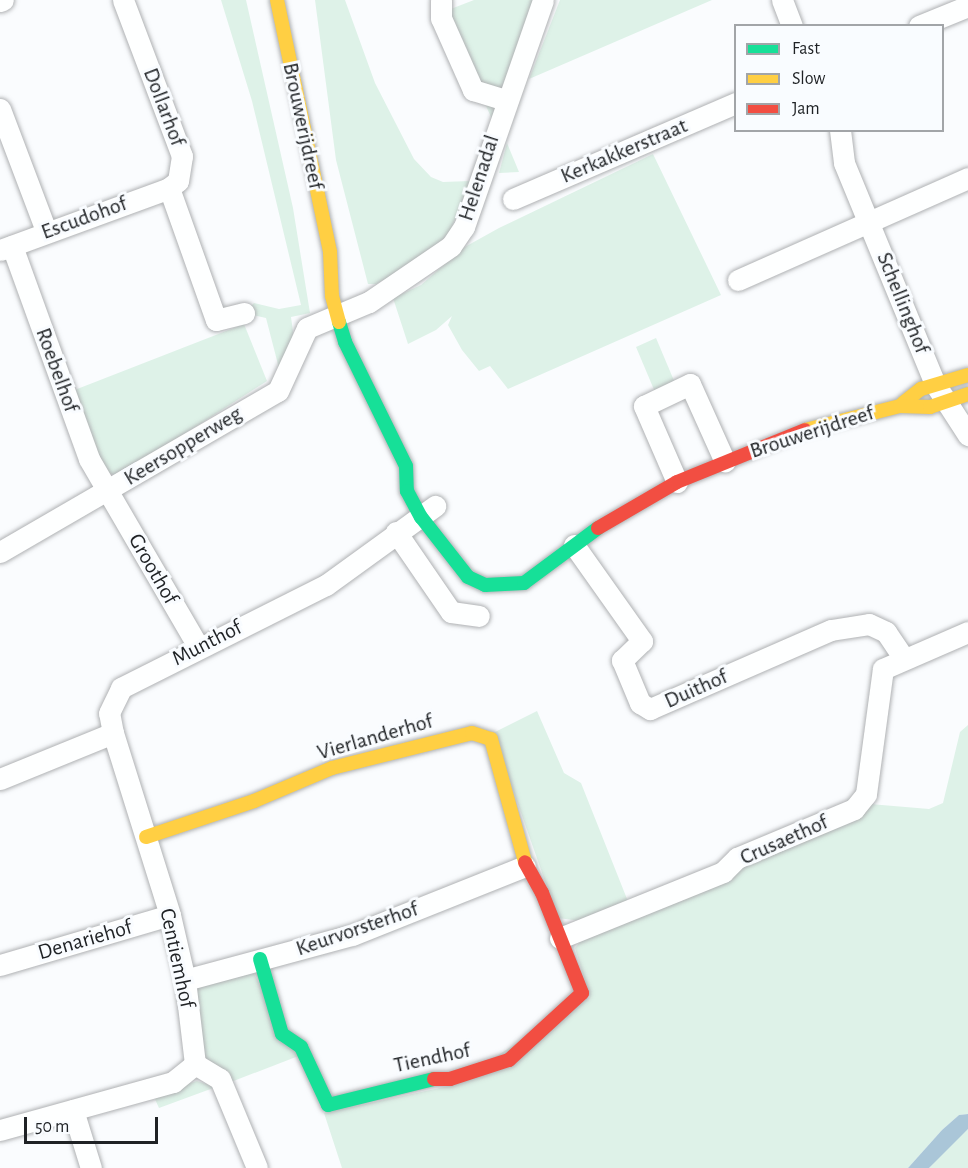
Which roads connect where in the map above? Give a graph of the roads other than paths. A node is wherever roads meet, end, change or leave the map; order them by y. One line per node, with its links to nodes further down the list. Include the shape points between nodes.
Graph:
1 (123, 0): 14 (street, Dollarhof, via 182,156 178,181)
2 (277, 0): 19 (street, Brouwerijdreef)
3 (441, 0): 9 (street, via 441,18 473,90)
4 (543, 0): 9 (street, Helenadal)
5 (782, 0): 7 (street)
6 (968, 6): 8 (street)
7 (791, 24)
8 (924, 24)
9 (506, 100): 22 (street, Helenadal, via 464,227 451,246 421,269)
10 (734, 103): 15 (street, Kerkakkerstraat)
11 (0, 109): 17 (street)
12 (840, 132): 16 (street, Schellinghof, via 844,163)
13 (968, 178): 16 (street, Schellinghof)
14 (169, 188): 17 (street, Escudohof); 23 (street, via 216,320)
15 (513, 199)
16 (870, 222): 21 (street, Schellinghof); 26 (street, Schellinghof)
17 (46, 231): 18 (street, Escudohof)
18 (6, 248): 35 (street, Roebelhof, via 89,459)
19 (330, 252): 20 (street, Brouwerijdreef); 22 (street, Brouwerijdreef, via 328,275)
20 (346, 279)
21 (738, 280)
22 (350, 310): 27 (street, Brouwerijdreef, via 352,360); 35 (street, Keersopperweg, via 307,328 278,391)
23 (244, 313)
24 (361, 338): 27 (street, Brouwerijdreef)
25 (968, 375): 26 (street, Brouwerijdreef)
26 (935, 384): 29 (street, Schellinghof); 30 (street, Brouwerijdreef)
27 (368, 385): 33 (street, Brouwerijdreef)
28 (968, 394): 29 (street, Brouwerijdreef)
29 (948, 402): 30 (street, Brouwerijdreef, via 930,407); 31 (street, Schellinghof)
30 (900, 406): 32 (street, Brouwerijdreef, via 813,428)
31 (968, 435)
32 (725, 462): 34 (street, Brouwerijdreef); 34 (street, Brouwerijdreef, via 690,384 644,406)
33 (406, 466): 36 (street, Brouwerijdreef); 36 (street, Brouwerijdreef, via 407,490)
34 (677, 482): 38 (street, Brouwerijdreef, via 640,500)
35 (107, 491): 39 (street, Keersopperweg); 44 (street, Groothof)
36 (432, 505): 37 (street, Munthof); 38 (street, Brouwerijdreef, via 455,563 468,578 485,585 524,583); 40 (street, Brouwerijdreef)
37 (396, 532): 42 (street, via 451,612); 44 (street, Munthof, via 326,585)
38 (574, 545): 41 (street, Brouwerijdreef, via 509,571); 45 (street, Duithof, via 642,641 622,660 640,703 650,709 831,630 869,624 886,632)
39 (0, 552)
40 (475, 560)
41 (488, 569)
42 (479, 616)
43 (968, 632): 45 (street, Crusaethof)
44 (198, 646): 46 (street, Munthof, via 121,688 109,713)
45 (903, 657): 51 (street, Crusaethof, via 883,669 866,794 854,809 737,858 723,872)
46 (113, 733): 47 (street); 48 (street, Centiemhof)
47 (0, 779)
48 (146, 837): 49 (street, Vierlanderhof, via 254,801 332,768 472,733 491,739 524,848); 50 (street, Centiemhof)
49 (525, 866): 51 (street, Tiendhof, via 542,893); 52 (street, Keurvorsterhof, via 352,935)
50 (170, 915): 53 (street, Denariehof); 54 (street, Centiemhof)
51 (560, 938): 52 (street, Tiendhof, via 582,993 509,1060 450,1080 425,1079 328,1105 301,1047 282,1034)
52 (260, 959): 54 (street, Keurvorsterhof)
53 (0, 965)
54 (185, 980): 55 (street, Centiemhof)
55 (195, 1064): 56 (street, via 173,1082); 59 (street, via 220,1078)
56 (74, 1110): 57 (street); 58 (street)
57 (0, 1130)
58 (91, 1168)
59 (257, 1168)

